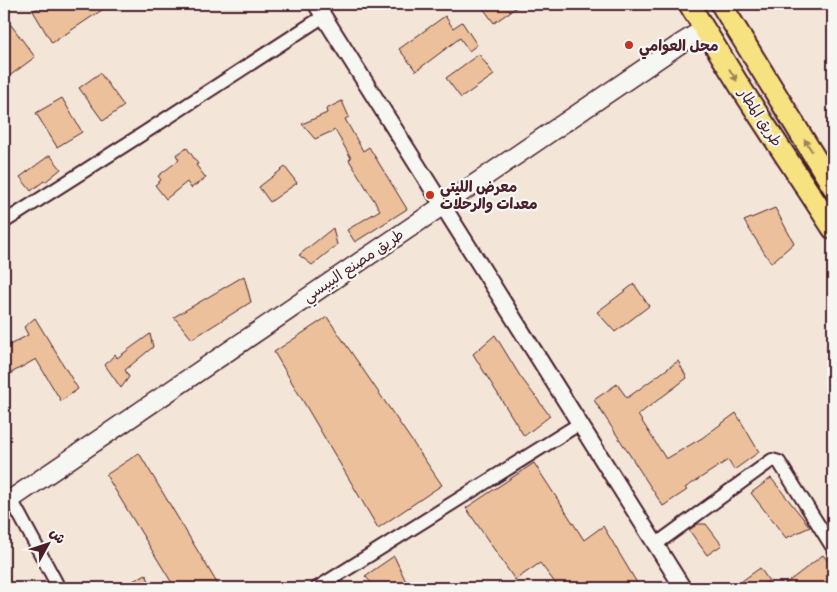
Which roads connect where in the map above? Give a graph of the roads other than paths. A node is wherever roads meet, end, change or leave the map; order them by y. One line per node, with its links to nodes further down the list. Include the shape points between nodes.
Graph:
1 (690, 4): 4 (highway, طريق المطار)
2 (721, 4): 5 (highway, طريق المطار, one-way to 2)
3 (320, 10): 6 (street); 7 (street, via 144,134)
4 (704, 29): 6 (main road, طريق مصنع البيبسي); 8 (highway, طريق المطار, one-way to 8)
5 (833, 187)
6 (442, 204): 9 (street); 10 (main road, طريق مصنع البيبسي)
7 (4, 222)
8 (833, 230)
9 (579, 424): 11 (street); 14 (street)
10 (8, 502): 13 (street)
11 (655, 545): 12 (street, via 772,460 778,462); 15 (street)
12 (833, 548)
13 (59, 588)
14 (317, 588)
15 (683, 588)

